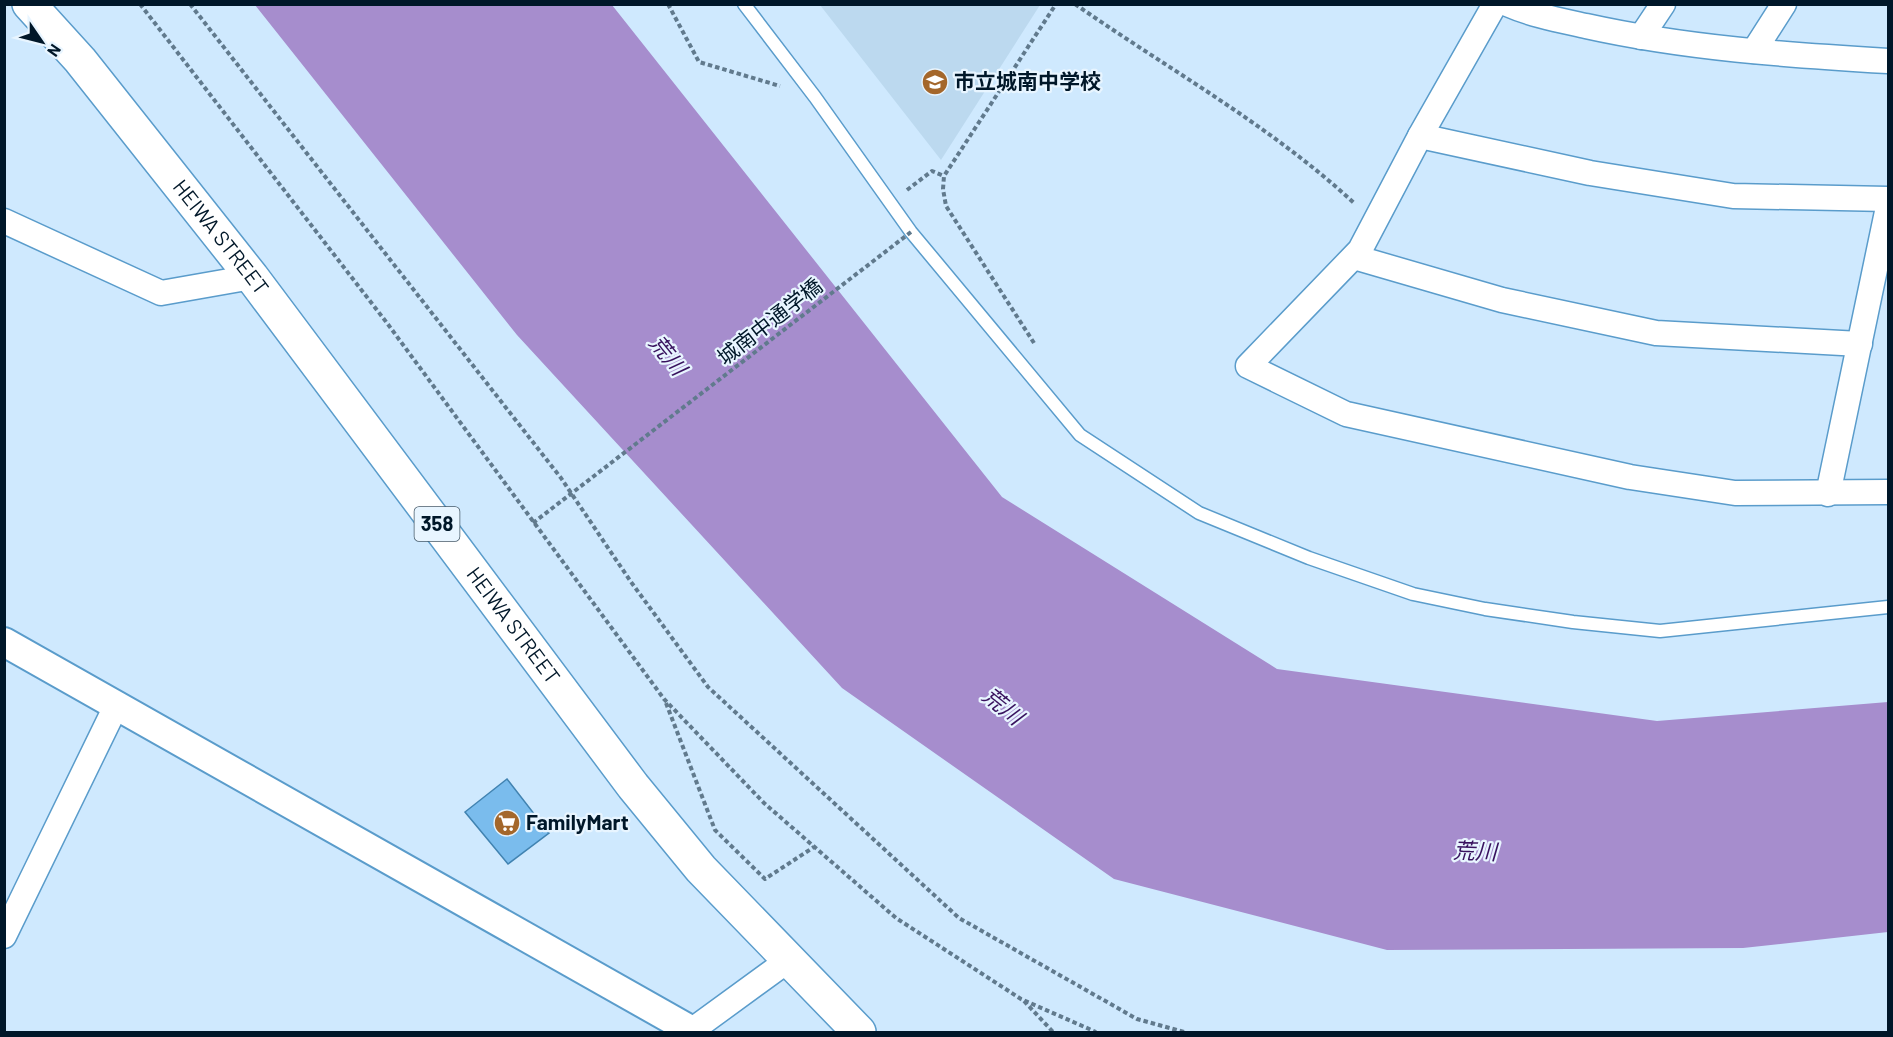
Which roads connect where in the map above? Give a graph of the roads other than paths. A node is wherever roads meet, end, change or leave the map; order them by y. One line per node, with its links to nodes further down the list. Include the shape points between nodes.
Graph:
1 (29, 4): 15 (highway, HEIWA STREET / 358, via 94,77)
2 (744, 4): 19 (lane, via 911,232 1080,435 1199,513 1309,558 1413,594 1485,609 1660,631)
3 (1496, 4): 10 (street)
4 (1507, 4): 7 (street, via 1526,12)
5 (1663, 4): 7 (street)
6 (1784, 4): 8 (street)
7 (1641, 37): 8 (street)
8 (1754, 51): 9 (street)
9 (1888, 61)
10 (1420, 136): 11 (street, via 1590,172 1733,196); 14 (street)
11 (1888, 199)
12 (1888, 207): 16 (street)
13 (4, 221): 15 (street, via 162,293)
14 (1354, 257): 16 (street, via 1502,300 1656,333); 18 (street, via 1248,366 1346,414 1619,475 1736,493)
15 (252, 277): 23 (highway, HEIWA STREET / 358, via 633,786 701,869)
16 (1860, 344): 18 (street)
17 (1888, 492): 18 (street)
18 (1828, 494)
19 (1888, 607)
20 (4, 642): 21 (street)
21 (117, 704): 22 (street); 24 (street)
22 (4, 936)
23 (787, 961): 24 (street); 25 (highway, HEIWA STREET / 358)
24 (692, 1032)
25 (859, 1032)

